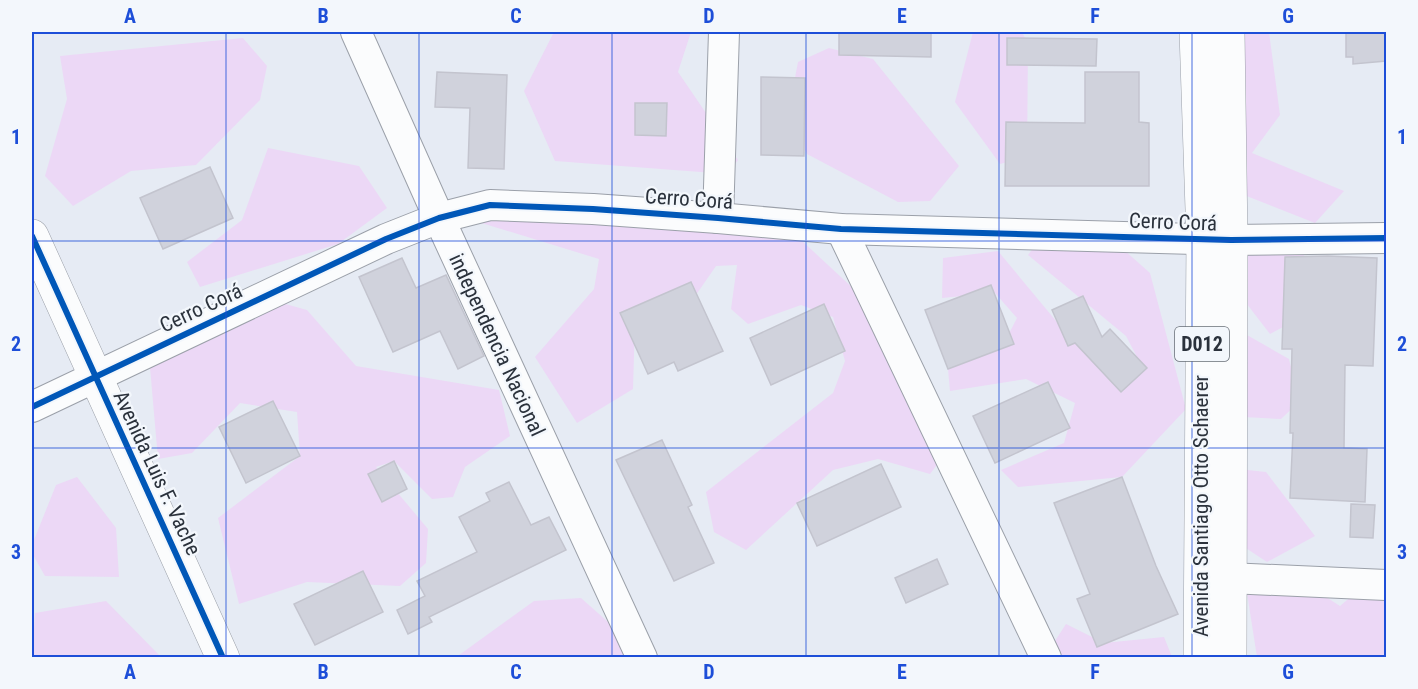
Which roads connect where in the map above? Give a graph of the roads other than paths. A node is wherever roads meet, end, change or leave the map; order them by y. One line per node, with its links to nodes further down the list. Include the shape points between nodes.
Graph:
1 (356, 32): 6 (street, independencia Nacional)
2 (724, 32): 5 (street)
3 (1196, 32): 10 (main road, Avenida Santiago Otto Schaerer / D012)
4 (1228, 32): 10 (main road, Avenida Santiago Otto Schaerer / D012)
5 (718, 218): 6 (street, Cerro Corá, via 490,205); 7 (street, Cerro Corá)
6 (439, 219): 11 (street, Cerro Corá, via 386,239); 16 (street, independencia Nacional)
7 (841, 229): 10 (street, Cerro Corá); 17 (street)
8 (32, 236): 11 (main road, Avenida Luis F. Vache)
9 (1386, 238): 10 (street, Cerro Corá)
10 (1217, 240): 13 (main road, Avenida Santiago Otto Schaerer / D012)
11 (95, 377): 12 (street, Cerro Corá); 15 (main road, Avenida Luis F. Vache)
12 (32, 407)
13 (1214, 578): 14 (street); 18 (main road, Avenida Santiago Otto Schaerer / D012); 19 (main road, Avenida Santiago Otto Schaerer / D012)
14 (1386, 585)
15 (223, 657)
16 (642, 657)
17 (1046, 657)
18 (1200, 657)
19 (1230, 657)

